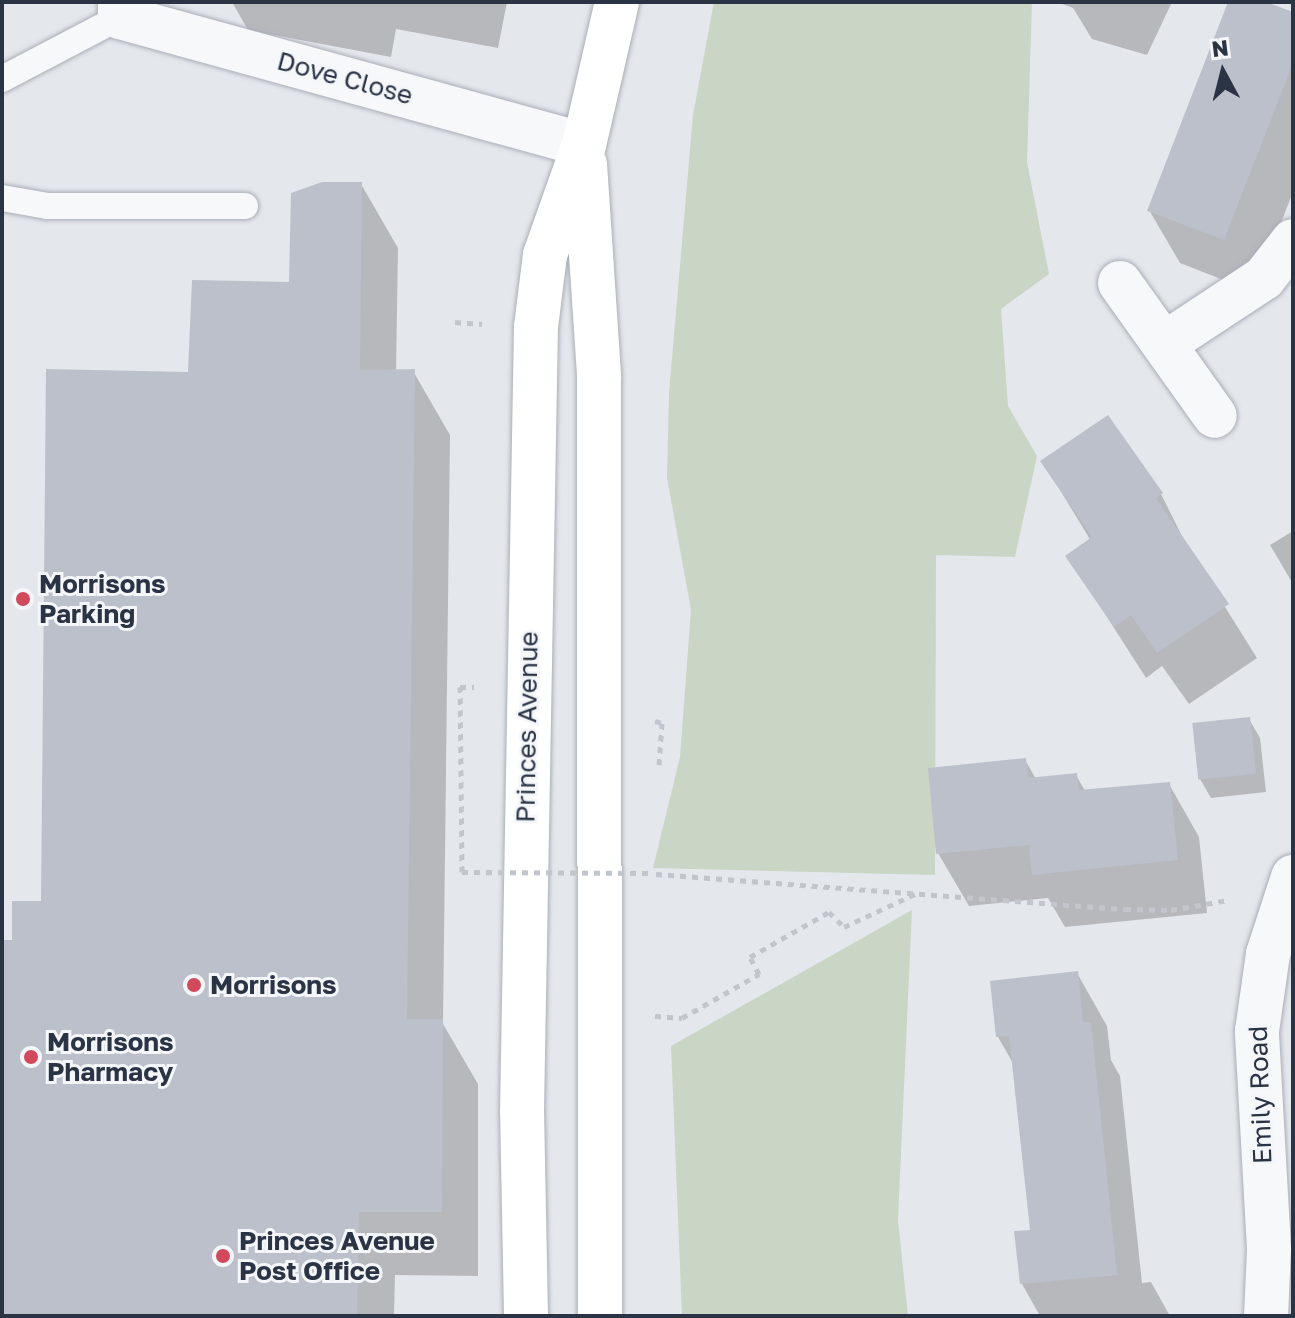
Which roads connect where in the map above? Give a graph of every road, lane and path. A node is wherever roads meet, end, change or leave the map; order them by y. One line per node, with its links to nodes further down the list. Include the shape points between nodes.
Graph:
1 (617, 2): 4 (street, Princes Avenue)
2 (120, 10): 3 (lane); 4 (street, Dove Close)
3 (2, 79)
4 (584, 145): 15 (street, Princes Avenue, via 545,255 536,327 522,1112); 16 (street, Princes Avenue, via 599,377)
5 (2, 198): 6 (lane, via 48,206)
6 (245, 206)
7 (1293, 241): 9 (street, via 1264,278)
8 (1120, 283): 9 (street)
9 (1164, 344): 10 (street)
10 (1215, 416)
11 (460, 687): 13 (path, bridge, via 462,872 650,873)
12 (1291, 883): 13 (path, via 1171,910); 17 (street, Emily Road, via 1268,954 1257,1031 1269,1259)
13 (920, 891): 14 (path, via 844,927 829,912 750,957 759,974 695,1011 682,1018)
14 (646, 1015)
15 (526, 1316)
16 (600, 1316)
17 (1266, 1316)

